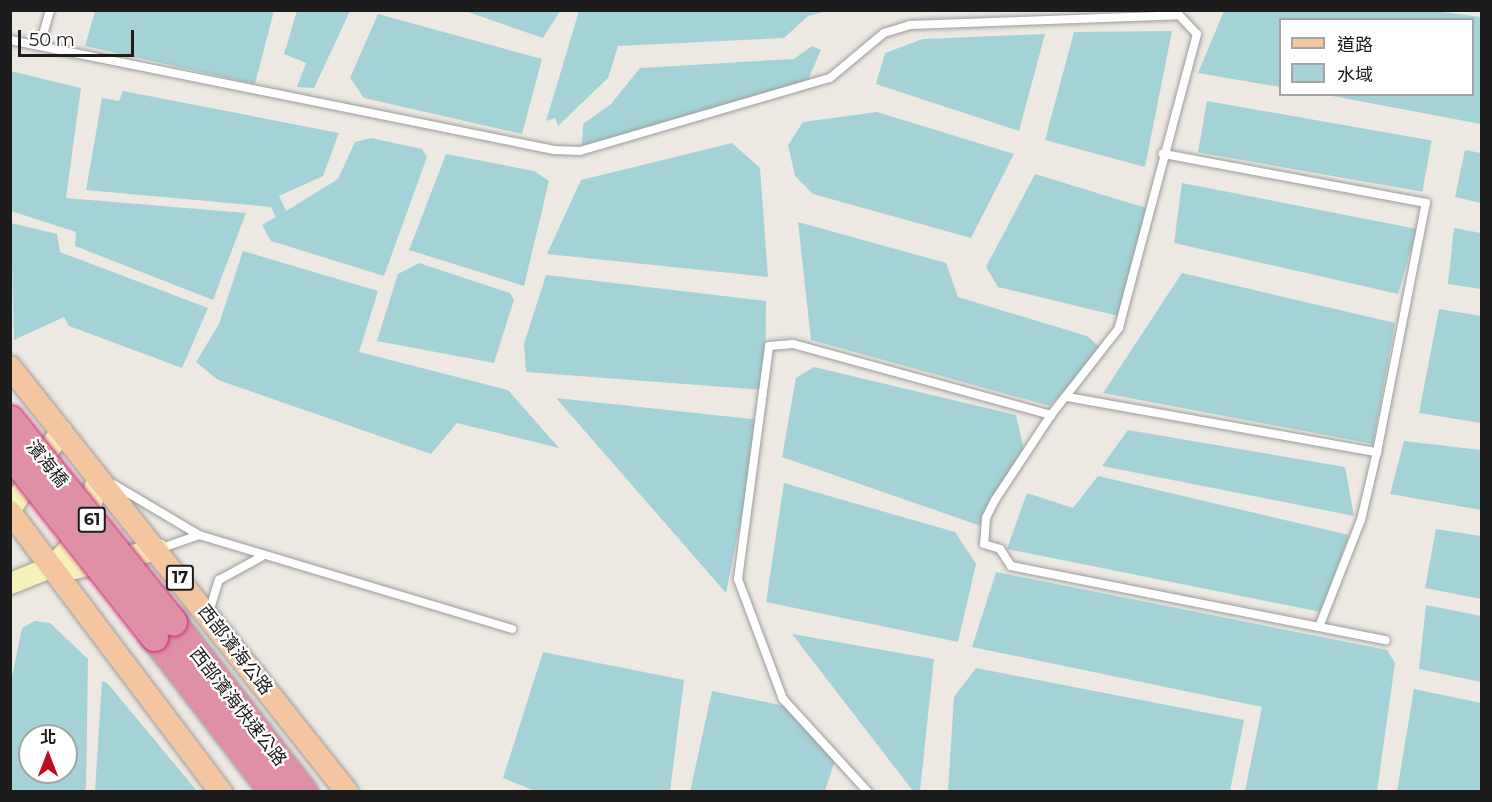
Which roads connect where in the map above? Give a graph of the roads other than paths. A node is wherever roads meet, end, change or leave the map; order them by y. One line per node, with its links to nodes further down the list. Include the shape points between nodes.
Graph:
1 (50, 10): 3 (lane)
2 (10, 40): 3 (lane)
3 (40, 45): 4 (lane, via 554,150 580,151 830,78 884,33 910,25 1179,15 1197,34)
4 (1163, 154): 6 (lane, via 1119,328); 10 (lane, via 1426,203)
5 (10, 366): 9 (main road, 西部濱海公路 / 17)
6 (1067, 397): 7 (lane); 10 (lane)
7 (1051, 415): 20 (lane, via 986,518 984,544 1000,549 1011,566); 28 (lane, via 793,344 769,346 738,579 783,699)
8 (10, 419): 21 (highway, 濱海橋 / 61, bridge)
9 (61, 430): 11 (street); 12 (main road, 西部濱海公路 / 17); 13 (street)
10 (1377, 452): 20 (lane, via 1361,520)
11 (10, 453): 21 (highway, 濱海橋 / 61, bridge)
12 (97, 476): 14 (lane); 15 (main road, 西部濱海公路 / 17); 17 (street, via 85,531)
13 (10, 510): 17 (main road)
14 (199, 535): 15 (lane, via 170,540); 16 (lane)
15 (158, 549): 17 (street, via 74,568); 19 (main road, 西部濱海公路 / 17)
16 (261, 557): 19 (lane, via 219,580); 22 (lane)
17 (52, 566): 18 (street); 24 (main road)
18 (10, 583)
19 (208, 616): 27 (main road, 西部濱海公路 / 17)
20 (1319, 627): 23 (lane)
21 (163, 629): 25 (highway, 西部濱海快速公路 / 61); 26 (highway, 西部濱海快速公路 / 61)
22 (512, 629)
23 (1386, 640)
24 (220, 792)
25 (273, 792)
26 (304, 792)
27 (347, 792)
28 (868, 792)

